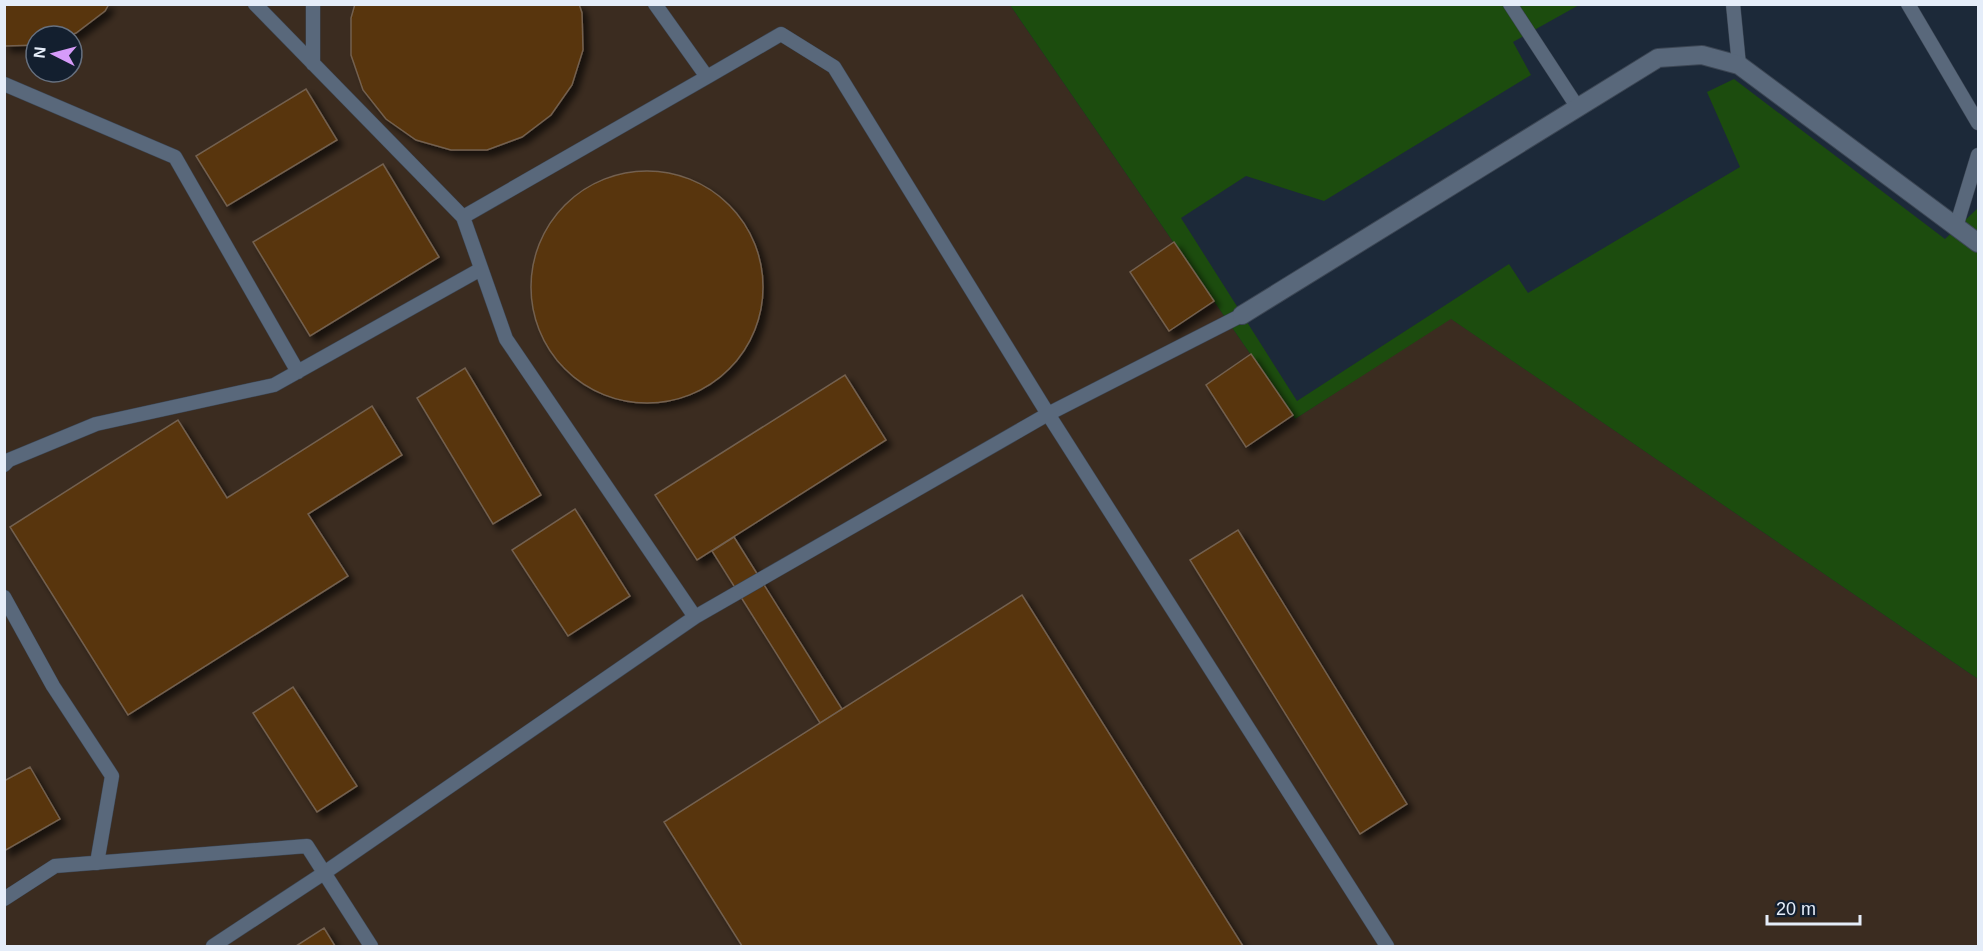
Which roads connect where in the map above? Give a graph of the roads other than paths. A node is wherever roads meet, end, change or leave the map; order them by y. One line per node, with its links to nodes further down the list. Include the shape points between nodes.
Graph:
1 (255, 4): 7 (lane)
2 (313, 4): 7 (lane)
3 (655, 4): 9 (lane)
4 (1510, 4): 11 (lane)
5 (1732, 4): 8 (lane)
6 (1908, 4): 12 (lane)
7 (313, 63): 14 (lane)
8 (1739, 65): 11 (street, via 1702,55 1658,58); 15 (street)
9 (707, 77): 14 (lane); 20 (lane, via 781,34 834,67)
10 (4, 84): 19 (lane, via 175,157)
11 (1578, 108): 18 (street)
12 (1978, 123)
13 (1978, 155): 15 (lane)
14 (463, 217): 17 (lane)
15 (1956, 227): 16 (street)
16 (1978, 243)
17 (481, 268): 19 (lane); 23 (lane, via 506,339)
18 (1242, 315): 20 (lane)
19 (298, 372): 21 (lane, via 274,385 96,424)
20 (1048, 414): 23 (lane); 29 (lane)
21 (4, 465)
22 (4, 597): 24 (lane, via 53,686 112,776)
23 (695, 617): 25 (lane)
24 (97, 863): 25 (lane, via 307,846); 26 (lane, via 55,866)
25 (324, 873): 27 (lane); 28 (lane)
26 (4, 899)
27 (213, 946)
28 (371, 946)
29 (1387, 946)

